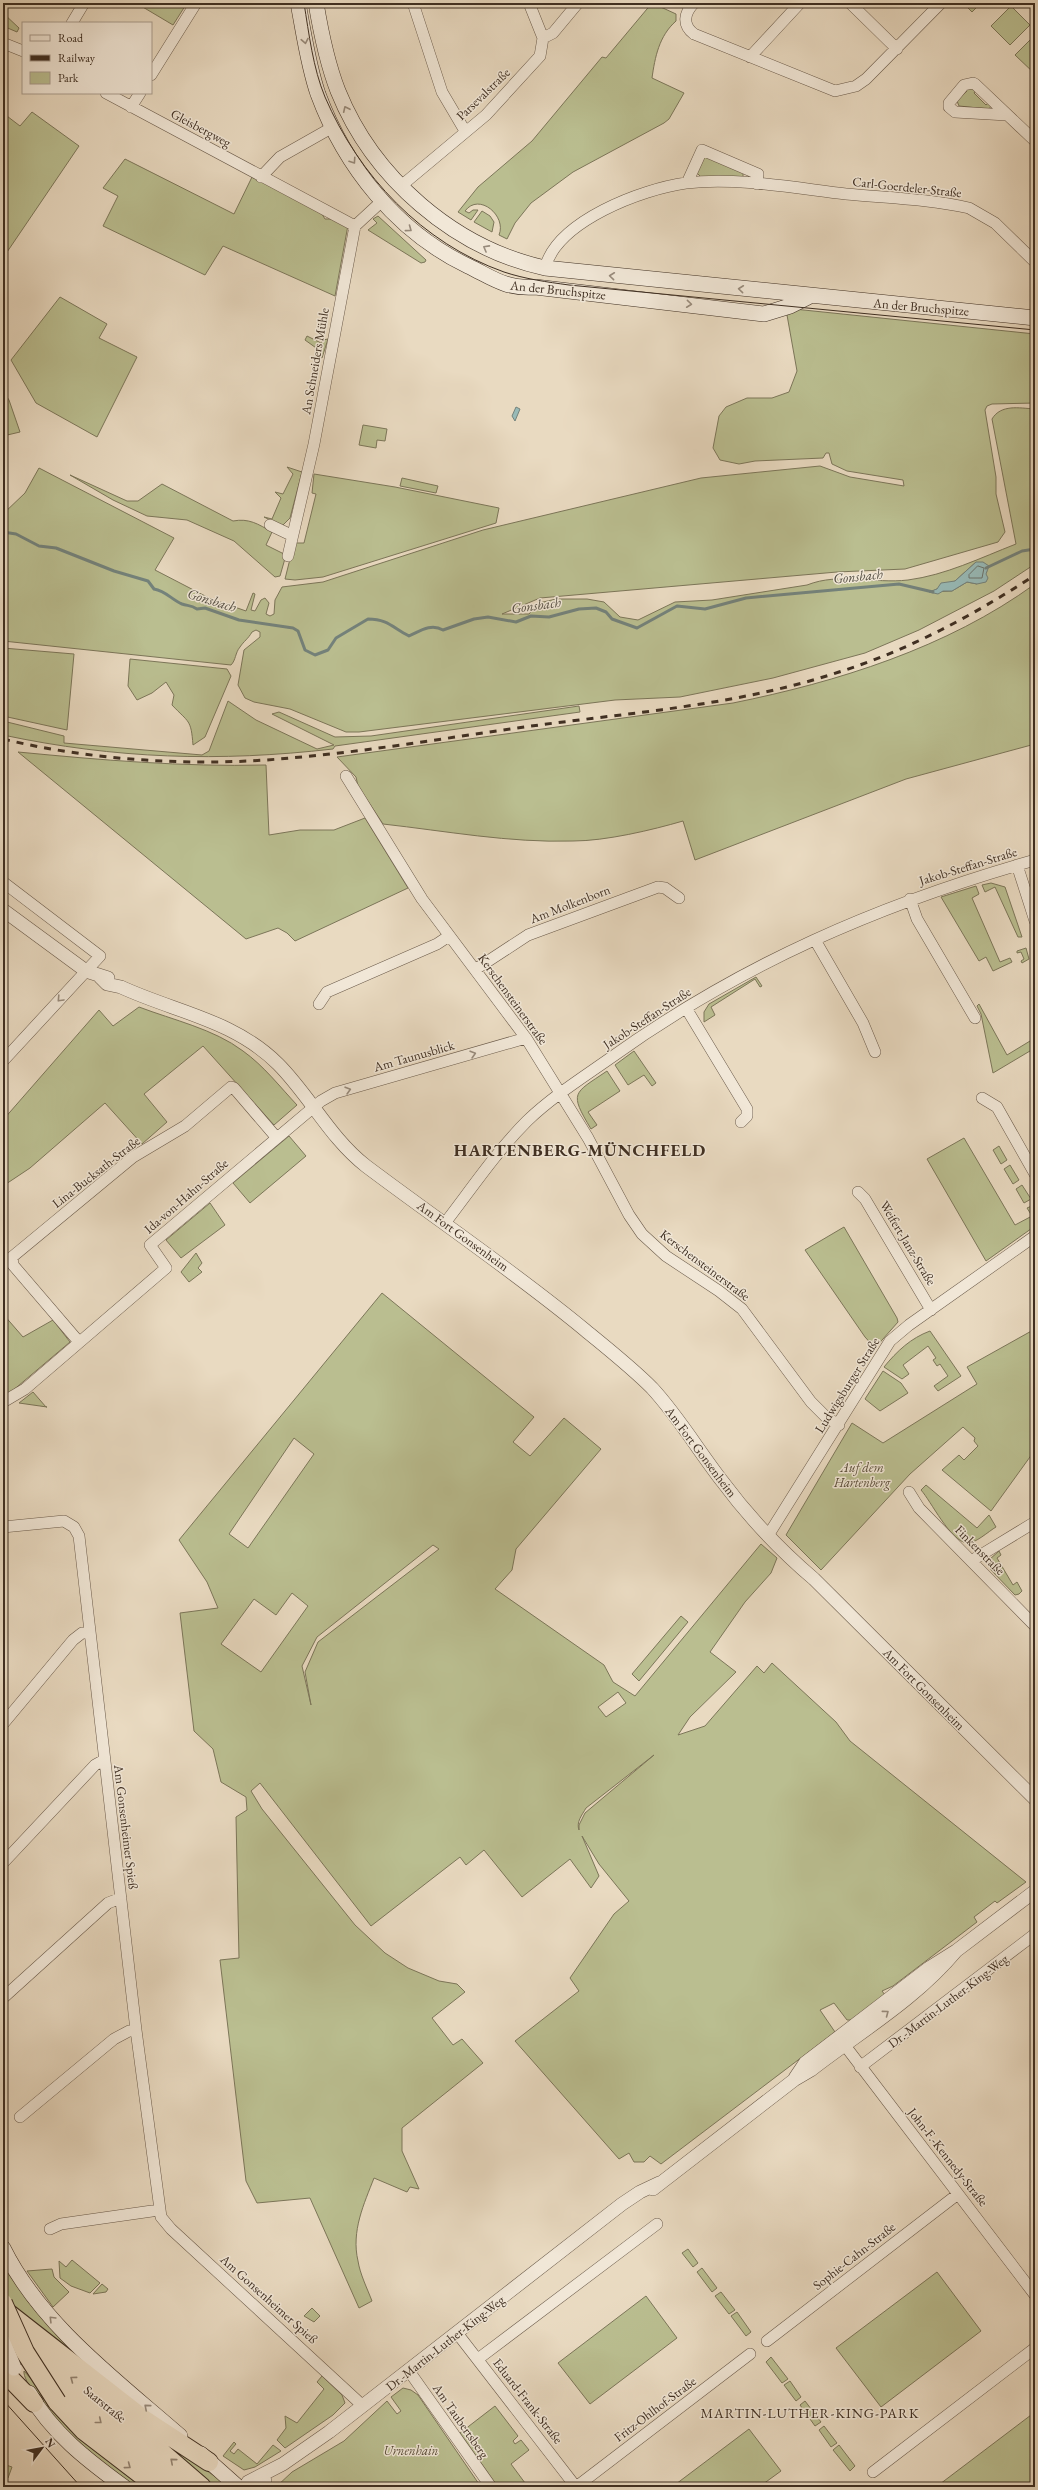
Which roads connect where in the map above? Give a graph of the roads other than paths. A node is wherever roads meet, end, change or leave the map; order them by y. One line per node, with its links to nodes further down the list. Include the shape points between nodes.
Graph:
1 (84, 3): 12 (street)
2 (196, 3): 18 (street)
3 (298, 3): 23 (main road, An der Bruchspitze, one-way to 23, via 318,94)
4 (316, 3): 29 (main road, An der Bruchspitze, one-way to 4, via 376,158 348,113 329,65)
5 (413, 3): 24 (street, via 442,92)
6 (529, 3): 13 (street)
7 (578, 3): 13 (street, via 553,33)
8 (694, 3): 17 (street, via 686,15 687,26 694,34)
9 (800, 3): 17 (street)
10 (850, 3): 15 (street)
11 (942, 3): 15 (street)
12 (73, 22)
13 (543, 38): 24 (street, Parsevalstraße, via 540,56 512,89)
14 (3, 42): 16 (street)
15 (896, 49): 17 (street, via 856,86 835,91)
16 (22, 51)
17 (750, 57)
18 (152, 73)
19 (108, 94): 21 (street, Gleisbergweg)
20 (139, 94): 21 (street)
21 (131, 107): 26 (street, Gleisbergweg)
22 (1007, 115): 22 (street, via 970,82 958,90 949,103 949,107 955,112); 25 (street)
23 (333, 127): 26 (street, via 280,156); 30 (main road, An der Bruchspitze, one-way to 30, via 350,158)
24 (465, 131): 29 (street, Parsevalstraße)
25 (1035, 141)
26 (261, 176): 31 (street, Gleisbergweg)
27 (687, 183): 28 (street, Carl-Goerdeler-Straße); 28 (street, via 702,150 758,174); 33 (street, Carl-Goerdeler-Straße, via 626,199 581,224 548,257)
28 (757, 184): 32 (street, Carl-Goerdeler-Straße, via 969,208 995,223)
29 (400, 186): 33 (main road, An der Bruchspitze, one-way to 29, via 513,260 459,233 424,208)
30 (382, 201): 31 (street); 36 (main road, An der Bruchspitze, one-way to 36, via 402,224 441,251 513,288 535,287)
31 (355, 226): 39 (street, An Schneiders Mühle, via 314,444)
32 (1035, 262)
33 (545, 268): 34 (main road, An der Bruchspitze, one-way to 33)
34 (763, 292): 35 (main road, An der Bruchspitze); 36 (main road, via 770,300 769,308)
35 (808, 297): 36 (main road, An der Bruchspitze); 37 (main road, An der Bruchspitze)
36 (764, 314)
37 (1035, 318)
38 (270, 525): 39 (street)
39 (291, 535): 40 (street, An Schneiders Mühle)
40 (288, 556)
41 (346, 776): 49 (street, Kerschensteinerstraße, via 422,899)
42 (1035, 860): 43 (street, Jakob-Steffan-Straße)
43 (1017, 865): 46 (street, Jakob-Steffan-Straße); 48 (street)
44 (3, 882): 52 (street, via 100,956)
45 (679, 898): 51 (street, Am Molkenborn, via 665,888 658,887 528,935)
46 (910, 899): 50 (street, Jakob-Steffan-Straße); 55 (street, Jakob-Steffan-Straße, via 917,920)
47 (3, 910): 52 (street, Am Fort Gonsenheim)
48 (1035, 921)
49 (449, 936): 51 (street, Kerschensteinerstraße); 53 (street, via 437,944 327,992)
50 (815, 940): 54 (street, Jakob-Steffan-Straße, via 726,983); 57 (street, via 863,1023)
51 (476, 969): 56 (street, Kerschensteinerstraße)
52 (86, 971): 58 (street, one-way to 58); 61 (street, Am Fort Gonsenheim, via 100,977 107,984 230,1028 278,1064)
53 (319, 1004)
54 (686, 1008): 59 (street, Jakob-Steffan-Straße, via 644,1033); 62 (street, via 748,1109 747,1116)
55 (975, 1018)
56 (526, 1038): 59 (street, Kerschensteinerstraße); 61 (street, Am Taunusblick, one-way to 56, via 335,1093)
57 (874, 1052)
58 (3, 1061)
59 (560, 1094): 66 (street, Jakob-Steffan-Straße, via 529,1120 498,1152); 71 (street, Kerschensteinerstraße, via 642,1234 666,1256 742,1309 814,1405)
60 (982, 1098): 64 (street, via 997,1107)
61 (313, 1107): 63 (street, Ida-von-Hahn-Straße); 66 (street, Am Fort Gonsenheim, via 336,1136 363,1163)
62 (741, 1122)
63 (276, 1137): 69 (street, Ida-von-Hahn-Straße, via 150,1245 166,1268); 69 (street, Lina-Bucksath-Straße, via 231,1087 185,1126 133,1157 12,1257 13,1265)
64 (1035, 1174)
65 (858, 1192): 68 (street, Weifert-Janz-Straße, via 865,1199)
66 (445, 1223): 75 (street, Am Fort Gonsenheim, via 536,1289 638,1374 670,1410 730,1492)
67 (1035, 1236): 68 (street, Ludwigsburger Straße)
68 (931, 1310): 71 (street, Ludwigsburger Straße, via 890,1341)
69 (79, 1342): 70 (street, Ida-von-Hahn-Straße, via 25,1389)
70 (3, 1402)
71 (839, 1425): 75 (street, Ludwigsburger Straße)
72 (909, 1492): 76 (street, Finkenstraße, via 919,1508)
73 (1035, 1522): 76 (street)
74 (3, 1527): 78 (street, Am Gonsenheimer Spieß, via 60,1521 74,1527 79,1536)
75 (769, 1534): 81 (street, Am Fort Gonsenheim, via 787,1556 814,1579)
76 (971, 1561): 77 (street, Finkenstraße)
77 (1035, 1626)
78 (89, 1632): 79 (street, via 82,1632 73,1640); 80 (street, Am Gonsenheimer Spieß)
79 (3, 1724)
80 (104, 1760): 82 (street, Am Gonsenheimer Spieß, via 96,1765); 84 (street, Am Gonsenheimer Spieß)
81 (1035, 1799)
82 (3, 1863)
83 (1035, 1891): 88 (street, Dr.-Martin-Luther-King-Weg, via 956,1951 934,1976)
84 (121, 1898): 86 (street, Am Gonsenheimer Spieß, via 108,1903); 87 (street, Am Gonsenheimer Spieß)
85 (1035, 1934): 89 (street, Dr.-Martin-Luther-King-Weg)
86 (3, 1998)
87 (136, 2030): 90 (street, via 114,2039); 92 (street, Am Gonsenheimer Spieß)
88 (841, 2041): 89 (street, John-F.-Kennedy-Straße); 100 (street, Dr.-Martin-Luther-King-Weg, via 811,2070 794,2080 622,2212 604,2220)
89 (860, 2067): 91 (street, John-F.-Kennedy-Straße)
90 (20, 2117)
91 (958, 2194): 96 (street, John-F.-Kennedy-Straße); 101 (street, Sophie-Cahn-Straße)
92 (159, 2210): 94 (street, via 61,2224); 109 (street, Am Gonsenheimer Spieß, via 161,2217 171,2229)
93 (657, 2224): 105 (street)
94 (50, 2229)
95 (3, 2248): 110 (main road, one-way to 95, via 48,2315 15,2270)
96 (1035, 2295)
97 (3, 2303): 115 (highway, one-way to 115, bridge, via 25,2352 57,2402 83,2430)
98 (3, 2309): 110 (highway, via 145,2420)
99 (3, 2326): 117 (highway, Saarstraße, one-way to 99, via 107,2405)
100 (457, 2333): 105 (street, Eduard-Frank-Straße); 107 (street, Dr.-Martin-Luther-King-Weg)
101 (767, 2341)
102 (3, 2342): 106 (main road, bridge); 116 (highway, Saarstraße, one-way to 116)
103 (1035, 2348): 112 (street)
104 (750, 2354): 121 (street, Fritz-Ohlhof-Straße)
105 (478, 2359): 121 (street, Eduard-Frank-Straße)
106 (8, 2370): 108 (highway)
107 (409, 2371): 109 (street, Dr.-Martin-Luther-King-Weg); 120 (street, Am Taubertsberg)
108 (34, 2403): 114 (main road, via 72,2446)
109 (363, 2406): 111 (street, Dr.-Martin-Luther-King-Weg)
110 (209, 2462): 118 (main road)
111 (284, 2464): 113 (street, Dr.-Martin-Luther-King-Weg); 119 (street, Dr.-Martin-Luther-King-Weg, via 261,2474)
112 (873, 2472)
113 (262, 2485)
114 (124, 2487)
115 (157, 2487)
116 (180, 2487)
117 (202, 2487)
118 (238, 2487)
119 (245, 2487)
120 (491, 2487)
121 (576, 2487)

